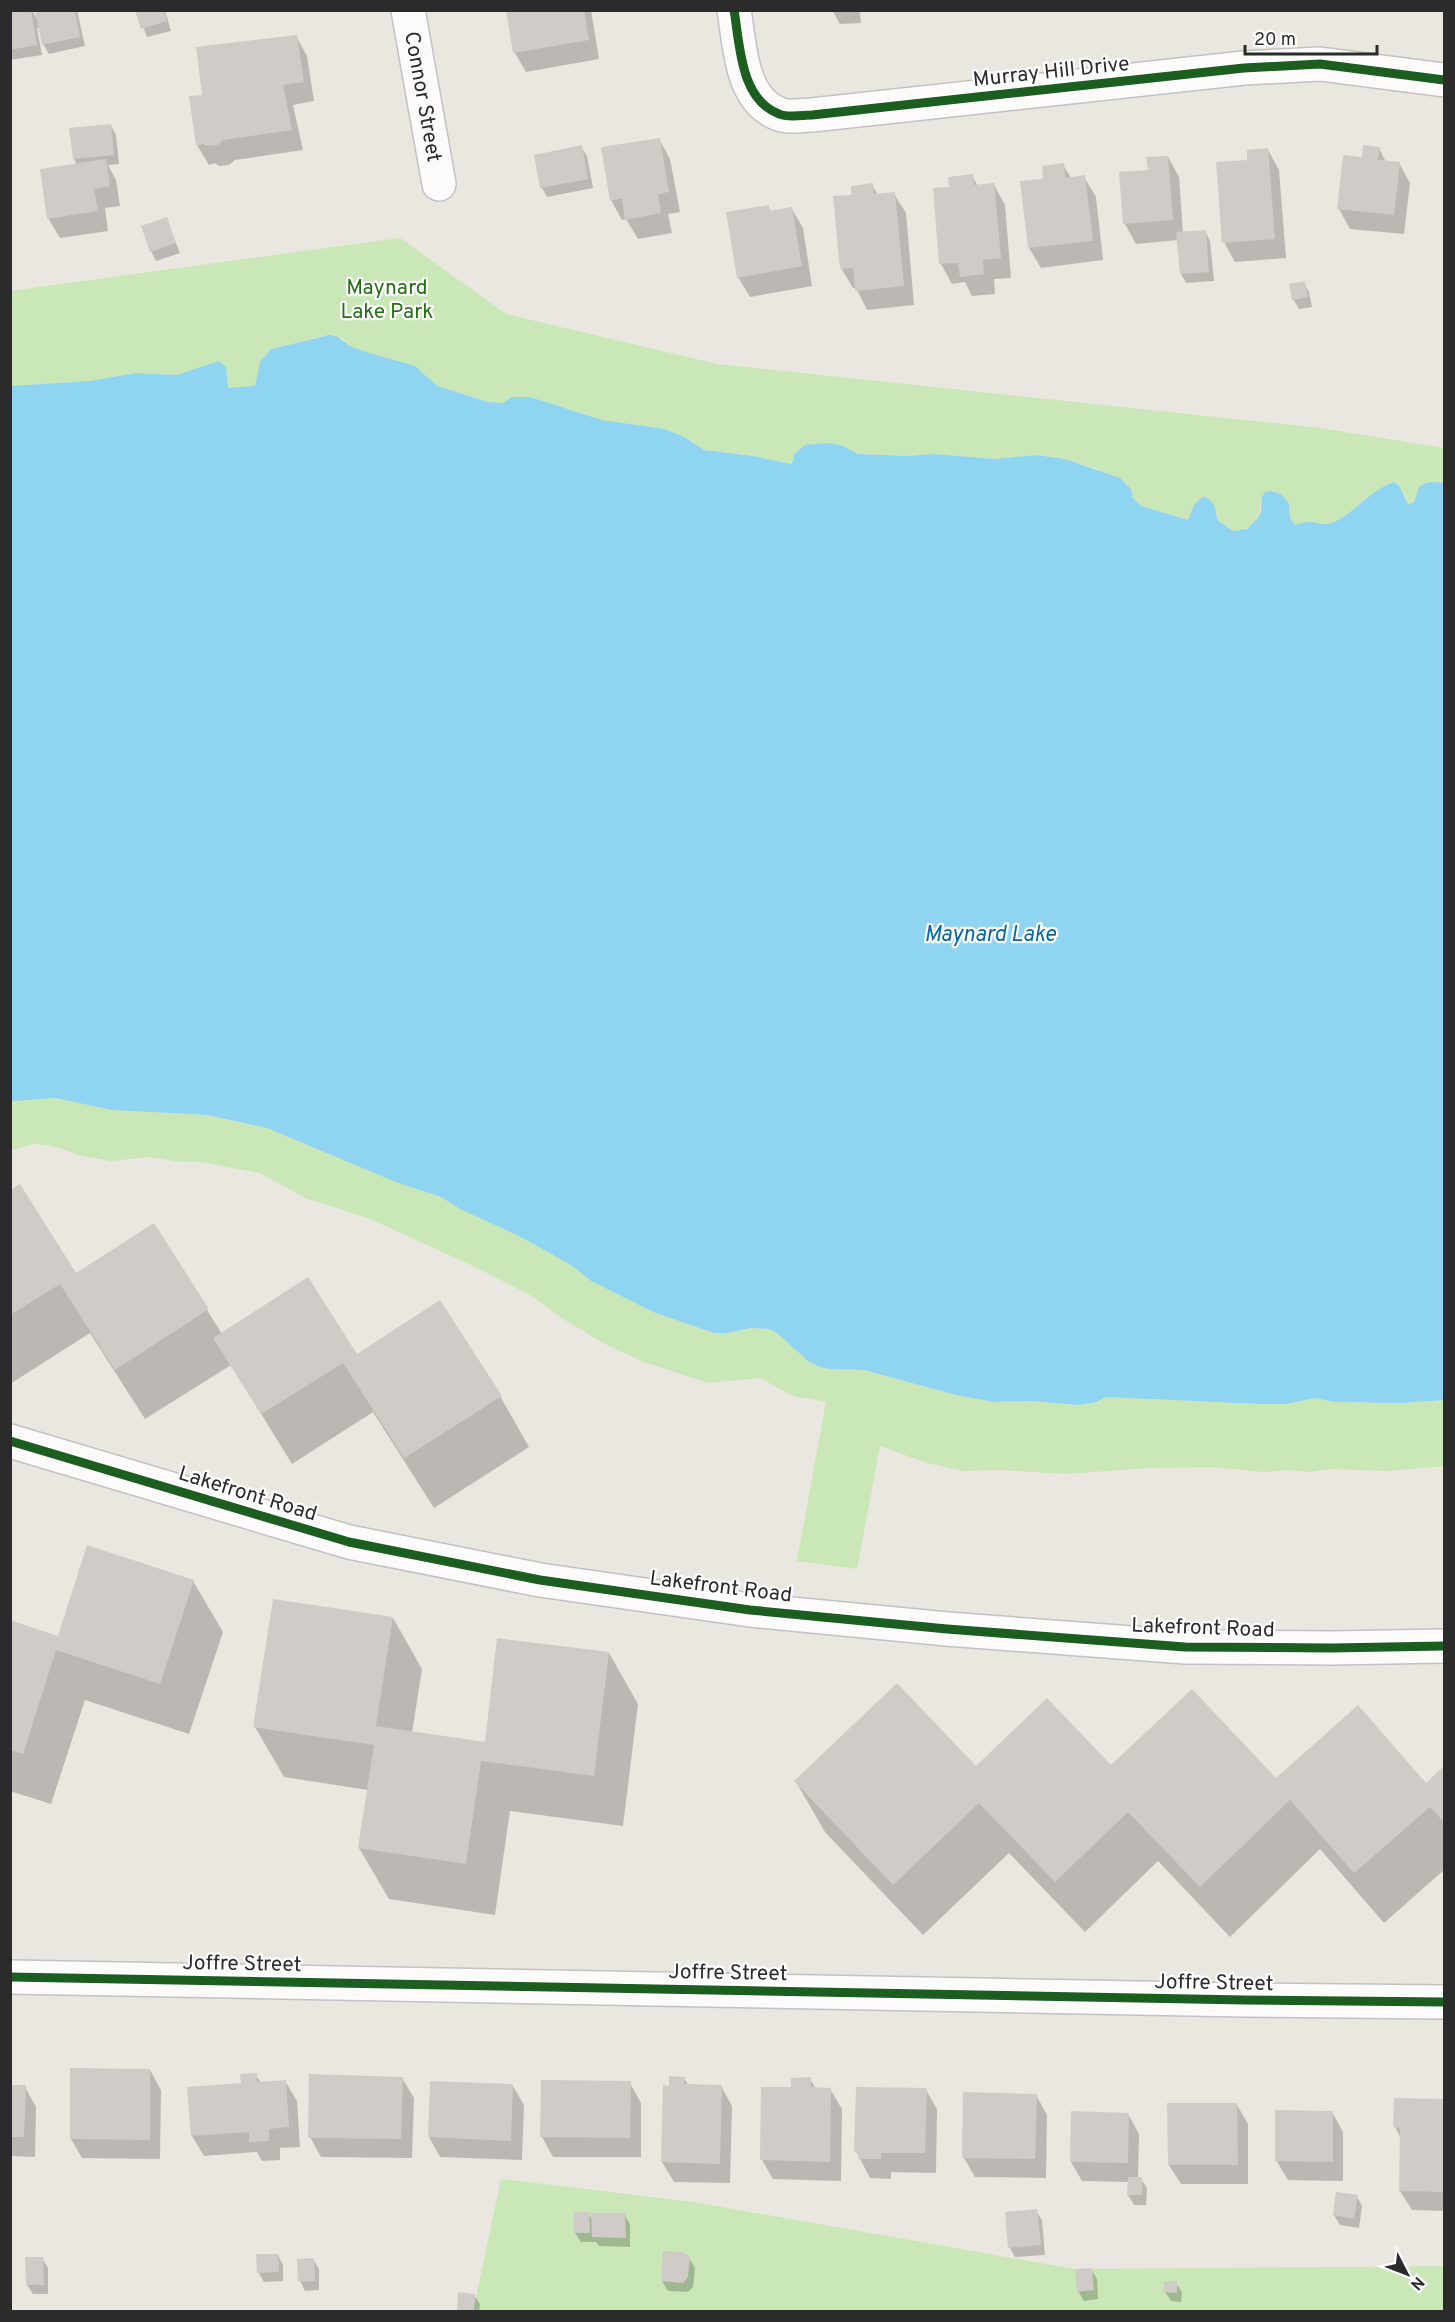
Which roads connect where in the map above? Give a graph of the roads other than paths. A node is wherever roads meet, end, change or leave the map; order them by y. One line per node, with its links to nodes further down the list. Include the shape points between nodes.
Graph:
1 (408, 10): 4 (street, Connor Street)
2 (734, 10): 3 (street, Murray Hill Drive, via 745,72 758,100 780,115 812,115 1255,67 1320,64)
3 (1444, 80)
4 (439, 184)
5 (10, 1440): 6 (street, Lakefront Road, via 349,1542 540,1580 750,1610 1161,1645)
6 (1444, 1646)
7 (10, 1977): 8 (street, Joffre Street)
8 (1444, 2002)

